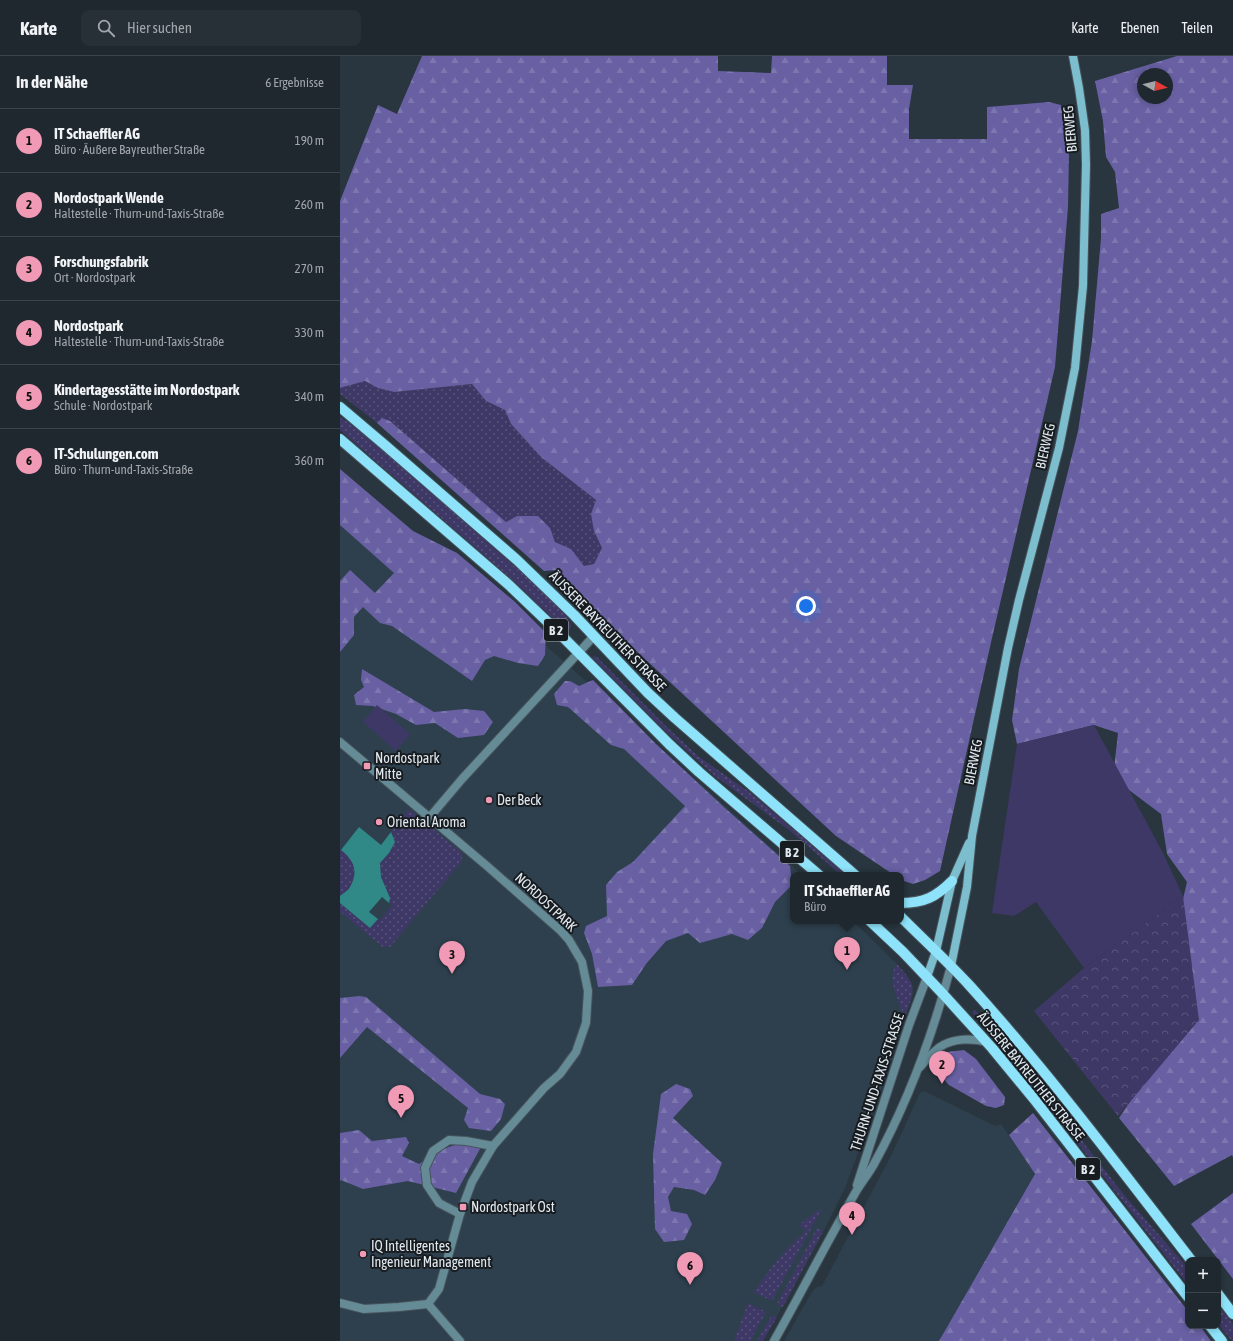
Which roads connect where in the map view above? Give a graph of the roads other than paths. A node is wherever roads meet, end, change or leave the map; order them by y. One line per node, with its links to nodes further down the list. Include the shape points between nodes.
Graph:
1 (1073, 56): 8 (main road, BIERWEG, via 1085,130 1086,165 1083,286 1074,368 1059,448 1018,600)
2 (340, 408): 4 (main road, ÄUSSERE BAYREUTHER STRASSE / B 2, via 492,538 541,582)
3 (340, 439): 5 (main road, B 2, via 510,585)
4 (594, 636): 5 (street); 10 (main road, ÄUSSERE BAYREUTHER STRASSE / B 2, via 675,718)
5 (578, 653): 7 (street); 9 (main road, B 2, via 698,772)
6 (340, 742): 7 (street, NORDOSTPARK)
7 (429, 818): 21 (street, NORDOSTPARK, via 561,931 582,962 588,991 586,1023 576,1052 560,1074 544,1088)
8 (972, 836): 11 (main road, BIERWEG); 16 (main road, BIERWEG, via 967,887)
9 (815, 872)
10 (852, 872)
11 (952, 881): 12 (main road, via 929,899); 15 (main road, BIERWEG)
12 (904, 903)
13 (904, 920): 15 (main road, ÄUSSERE BAYREUTHER STRASSE / B 2)
14 (873, 924): 17 (main road, ÄUSSERE BAYREUTHER STRASSE / B 2)
15 (936, 951): 16 (main road, ÄUSSERE BAYREUTHER STRASSE / B 2); 17 (main road, BIERWEG)
16 (951, 966): 18 (street, BIERWEG); 24 (main road, ÄUSSERE BAYREUTHER STRASSE / B 2, via 1051,1081)
17 (927, 977): 18 (main road, ÄUSSERE BAYREUTHER STRASSE / B 2); 22 (street, THURN-UND-TAXIS-STRASSE)
18 (943, 994): 19 (main road, ÄUSSERE BAYREUTHER STRASSE / B 2); 20 (street, THURN-UND-TAXIS-STRASSE)
19 (987, 1042): 20 (street, via 975,1039 947,1042); 25 (main road, ÄUSSERE BAYREUTHER STRASSE / B 2, via 1030,1093)
20 (918, 1069): 22 (street, THURN-UND-TAXIS-STRASSE, via 892,1130 874,1165)
21 (493, 1146): 23 (street, NORDOSTPARK, via 472,1182); 23 (street, via 449,1140 433,1151 425,1168 427,1185 439,1203)
22 (853, 1196): 32 (street, THURN-UND-TAXIS-STRASSE)
23 (460, 1214): 28 (street, NORDOSTPARK, via 439,1289)
24 (1189, 1257)
25 (1185, 1293)
26 (1221, 1298): 29 (main road)
27 (340, 1303): 28 (street, via 364,1309)
28 (428, 1304): 31 (street)
29 (1233, 1314)
30 (1212, 1329): 33 (main road)
31 (460, 1341)
32 (774, 1341)
33 (1222, 1341)

